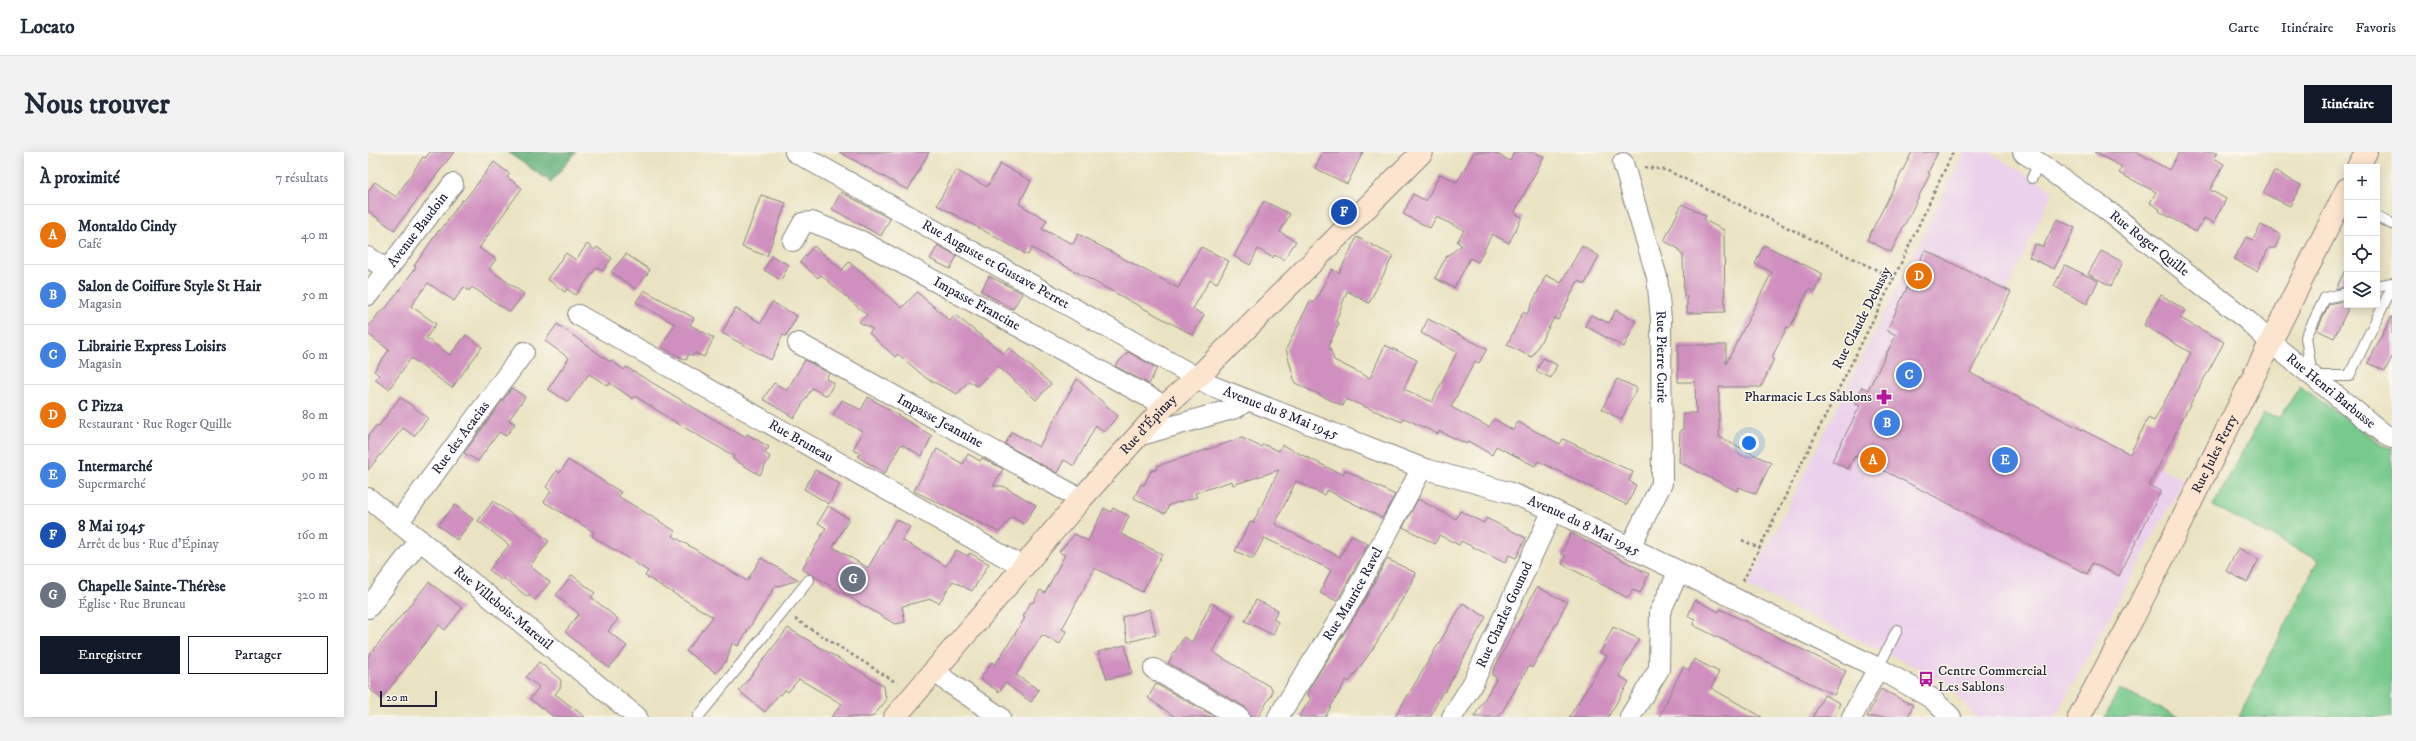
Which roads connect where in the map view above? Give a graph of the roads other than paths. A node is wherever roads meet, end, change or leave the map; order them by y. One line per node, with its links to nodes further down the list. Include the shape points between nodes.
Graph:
1 (795, 152): 24 (street, Rue Auguste et Gustave Perret)
2 (1422, 152): 24 (main road, Rue d'Épinay)
3 (2366, 152): 6 (main road)
4 (1623, 163): 35 (street, Rue Pierre Curie, via 1657,277 1661,319 1662,484)
5 (2032, 164): 20 (street, Rue Roger Quille, via 2117,218 2248,321)
6 (2360, 164)
7 (453, 184): 13 (street, Avenue Baudoin)
8 (2344, 199): 20 (main road, Rue Jules Ferry)
9 (2380, 218): 10 (lane)
10 (2392, 224)
11 (793, 241): 26 (street, Impasse Francine, via 803,223 812,222 862,241)
12 (368, 257): 13 (street)
13 (386, 269): 18 (street, Avenue Baudoin)
14 (2392, 283): 15 (lane)
15 (2380, 285)
16 (2392, 287): 23 (lane, via 2349,376)
17 (2344, 294): 23 (lane, via 2325,298 2306,337)
18 (368, 295)
19 (578, 315): 36 (street, Rue Bruneau)
20 (2270, 342): 23 (street, Rue Henri Barbusse); 54 (main road, Rue Jules Ferry, via 2135,614)
21 (798, 343): 31 (street, Impasse Jeannine)
22 (524, 352): 33 (street, Rue des Acacias)
23 (2312, 376): 28 (street, Rue Henri Barbusse)
24 (1197, 377): 25 (street, Avenue du 8 Mai 1945, via 1212,386); 26 (main road, Rue d'Épinay)
25 (1248, 400): 27 (street, via 1236,408); 29 (street, Avenue du 8 Mai 1945)
26 (1165, 406): 27 (main road, Rue d'Épinay)
27 (1138, 436): 31 (main road, Rue d'Épinay)
28 (2392, 438)
29 (1422, 468): 32 (street, Avenue du 8 Mai 1945, via 1508,492); 49 (street, Rue Maurice Ravel, via 1352,599)
30 (368, 498): 33 (street, Rue Villebois-Mareuil)
31 (1081, 499): 36 (main road, Rue d'Épinay)
32 (1553, 510): 35 (street, Avenue du 8 Mai 1945); 50 (street, Rue Charles Gounod, via 1473,683)
33 (398, 523): 34 (street, Rue Villebois-Mareuil)
34 (420, 540): 39 (street); 45 (street, Rue Villebois-Mareuil)
35 (1630, 547): 37 (street, Avenue du 8 Mai 1945)
36 (1023, 567): 43 (main road, Rue d'Épinay)
37 (1679, 571): 41 (street, Avenue du 8 Mai 1945); 51 (street, via 1660,612 1659,669)
38 (809, 580): 46 (lane)
39 (368, 608)
40 (1897, 630): 41 (lane)
41 (1878, 668): 52 (street); 53 (street, Avenue du 8 Mai 1945, via 1931,698)
42 (1154, 669): 48 (street)
43 (935, 671): 44 (main road, Rue d'Épinay); 47 (street)
44 (900, 716)
45 (637, 717)
46 (698, 717)
47 (1000, 717)
48 (1239, 717)
49 (1278, 717)
50 (1452, 717)
51 (1630, 717)
52 (1852, 717)
53 (1951, 717)
54 (2079, 717)

